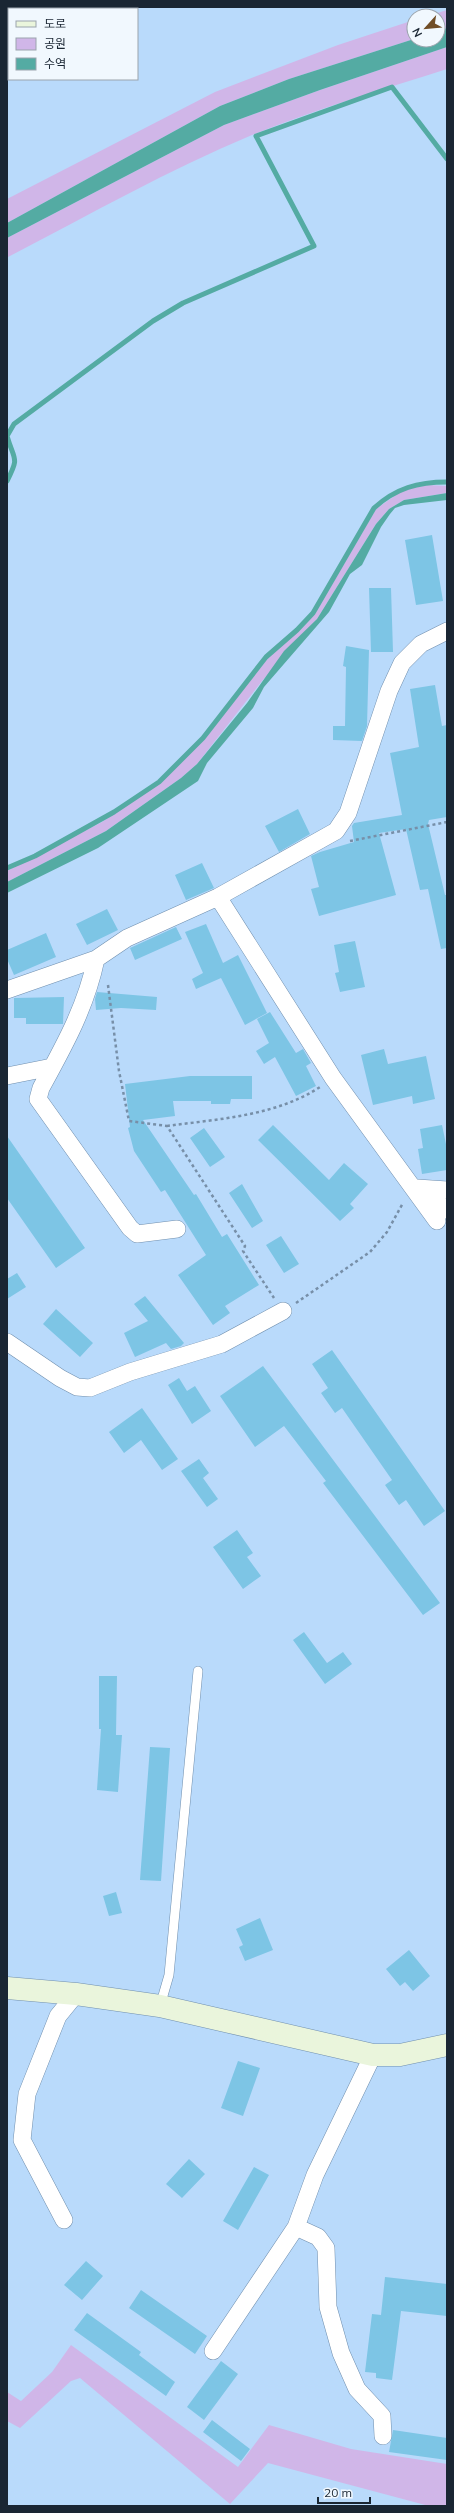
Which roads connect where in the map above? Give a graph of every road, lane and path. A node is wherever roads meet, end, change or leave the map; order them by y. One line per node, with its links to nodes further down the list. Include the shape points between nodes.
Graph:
1 (447, 631): 3 (street, via 421,644 402,663 348,814)
2 (447, 822): 3 (path, via 346,842)
3 (336, 832): 4 (street)
4 (218, 897): 5 (street, via 127,938); 9 (street)
5 (96, 959): 6 (street); 7 (street, via 90,986 77,1021); 10 (path, via 108,984 119,1071 129,1121)
6 (7, 990)
7 (52, 1067): 8 (street); 14 (street, via 38,1098 130,1228 137,1234)
8 (7, 1076)
9 (333, 1078): 10 (path, via 307,1096 253,1114); 11 (street)
10 (167, 1126): 15 (path, via 245,1246 243,1251)
11 (413, 1187): 12 (street); 13 (street); 15 (path, via 387,1232 370,1252)
12 (447, 1190)
13 (442, 1215)
14 (177, 1229)
15 (283, 1311): 16 (street, via 222,1344 130,1372 90,1388 77,1387 60,1378)
16 (7, 1342)
17 (198, 1671): 20 (lane, via 169,1975)
18 (7, 1988): 19 (street)
19 (76, 1994): 20 (street); 23 (street, via 58,2016 27,2094 22,2140)
20 (160, 2006): 22 (street)
21 (447, 2045): 22 (street, via 400,2055)
22 (373, 2055): 24 (street, via 315,2175)
23 (64, 2220)
24 (296, 2227): 25 (street); 26 (street, via 318,2237 326,2248 328,2308 341,2353 357,2389 382,2416)
25 (213, 2351)
26 (383, 2436)

